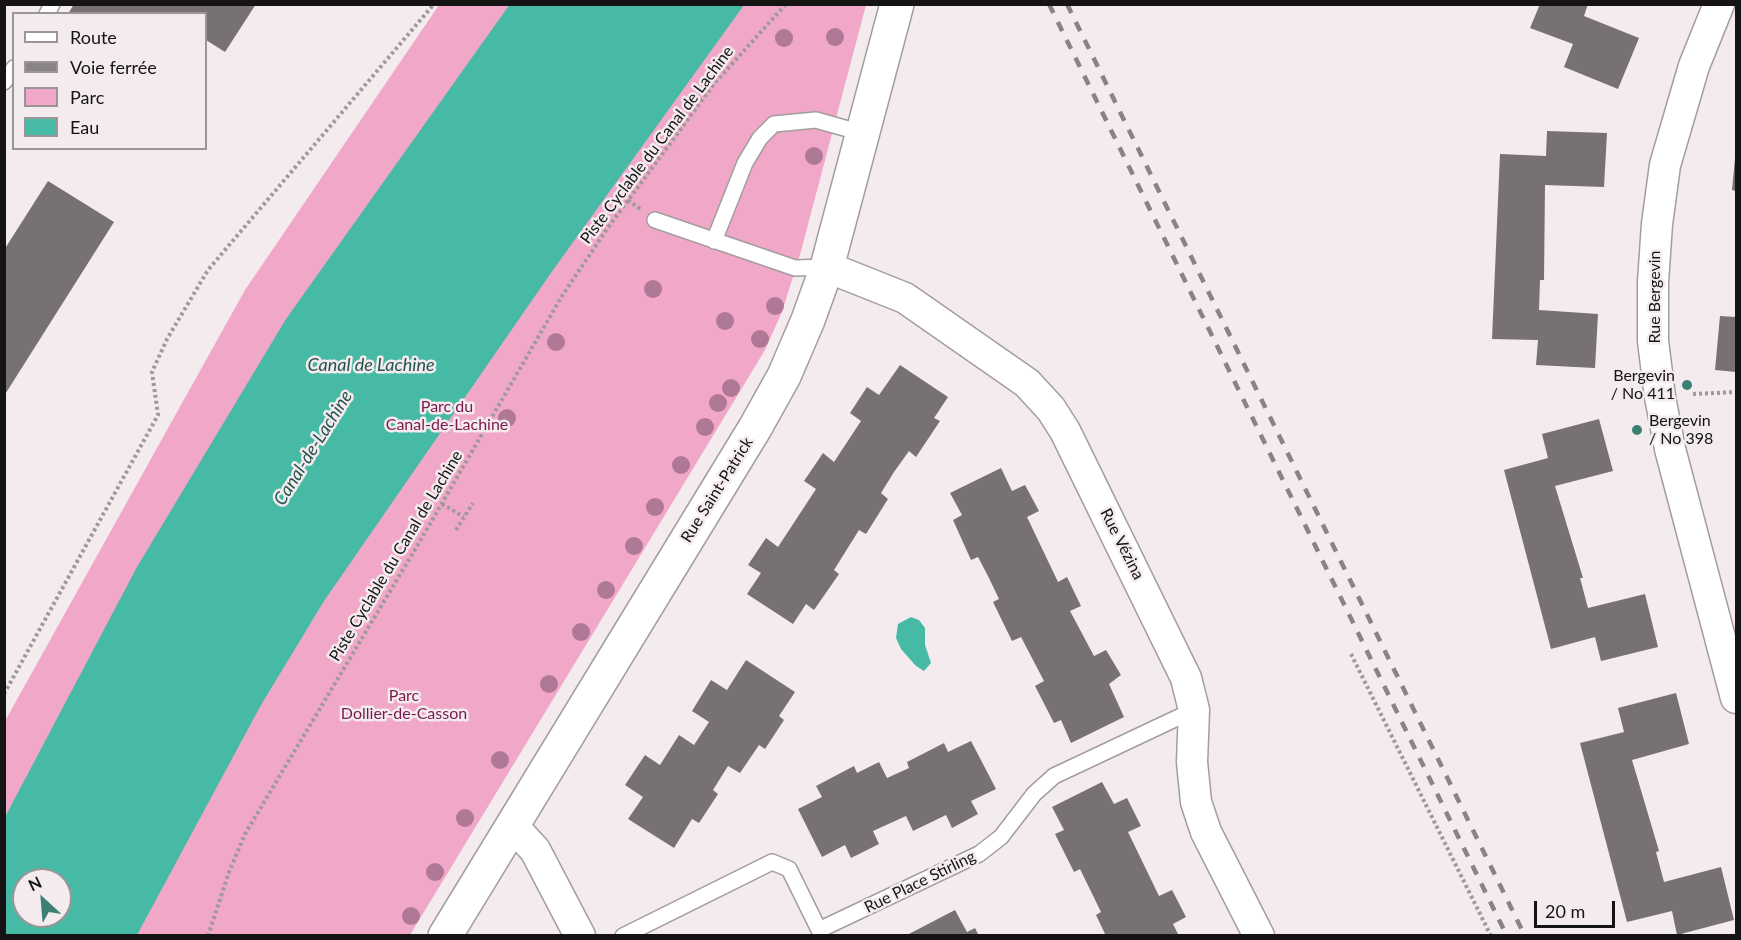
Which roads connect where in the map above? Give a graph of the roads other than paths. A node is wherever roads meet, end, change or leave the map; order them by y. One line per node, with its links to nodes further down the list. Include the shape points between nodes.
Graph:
1 (897, 4): 3 (main road, Rue Saint-Patrick)
2 (1719, 4): 7 (street, Rue Bergevin, via 1694,66 1665,165 1656,236 1653,341 1670,449)
3 (862, 133): 5 (lane, via 816,120 774,124 759,138 745,163); 6 (main road, Rue Saint-Patrick)
4 (655, 220): 5 (lane)
5 (714, 241): 6 (lane, via 795,268)
6 (827, 267): 8 (street, Rue Vézina, via 905,298 1027,382 1051,409 1162,624 1186,678); 9 (main road, Rue Saint-Patrick, via 797,347 771,401)
7 (1737, 698)
8 (1194, 711): 10 (lane, Rue Place Stirling, via 1054,776 1034,794 1001,837 979,854); 14 (street, Rue Vézina, via 1192,762 1196,802 1206,832)
9 (510, 828): 11 (main road, Rue Saint-Patrick); 12 (street, via 535,850)
10 (821, 933): 13 (lane, Rue Place Stirling, via 789,868 772,862)
11 (445, 936)
12 (580, 936)
13 (623, 936)
14 (1259, 936)

